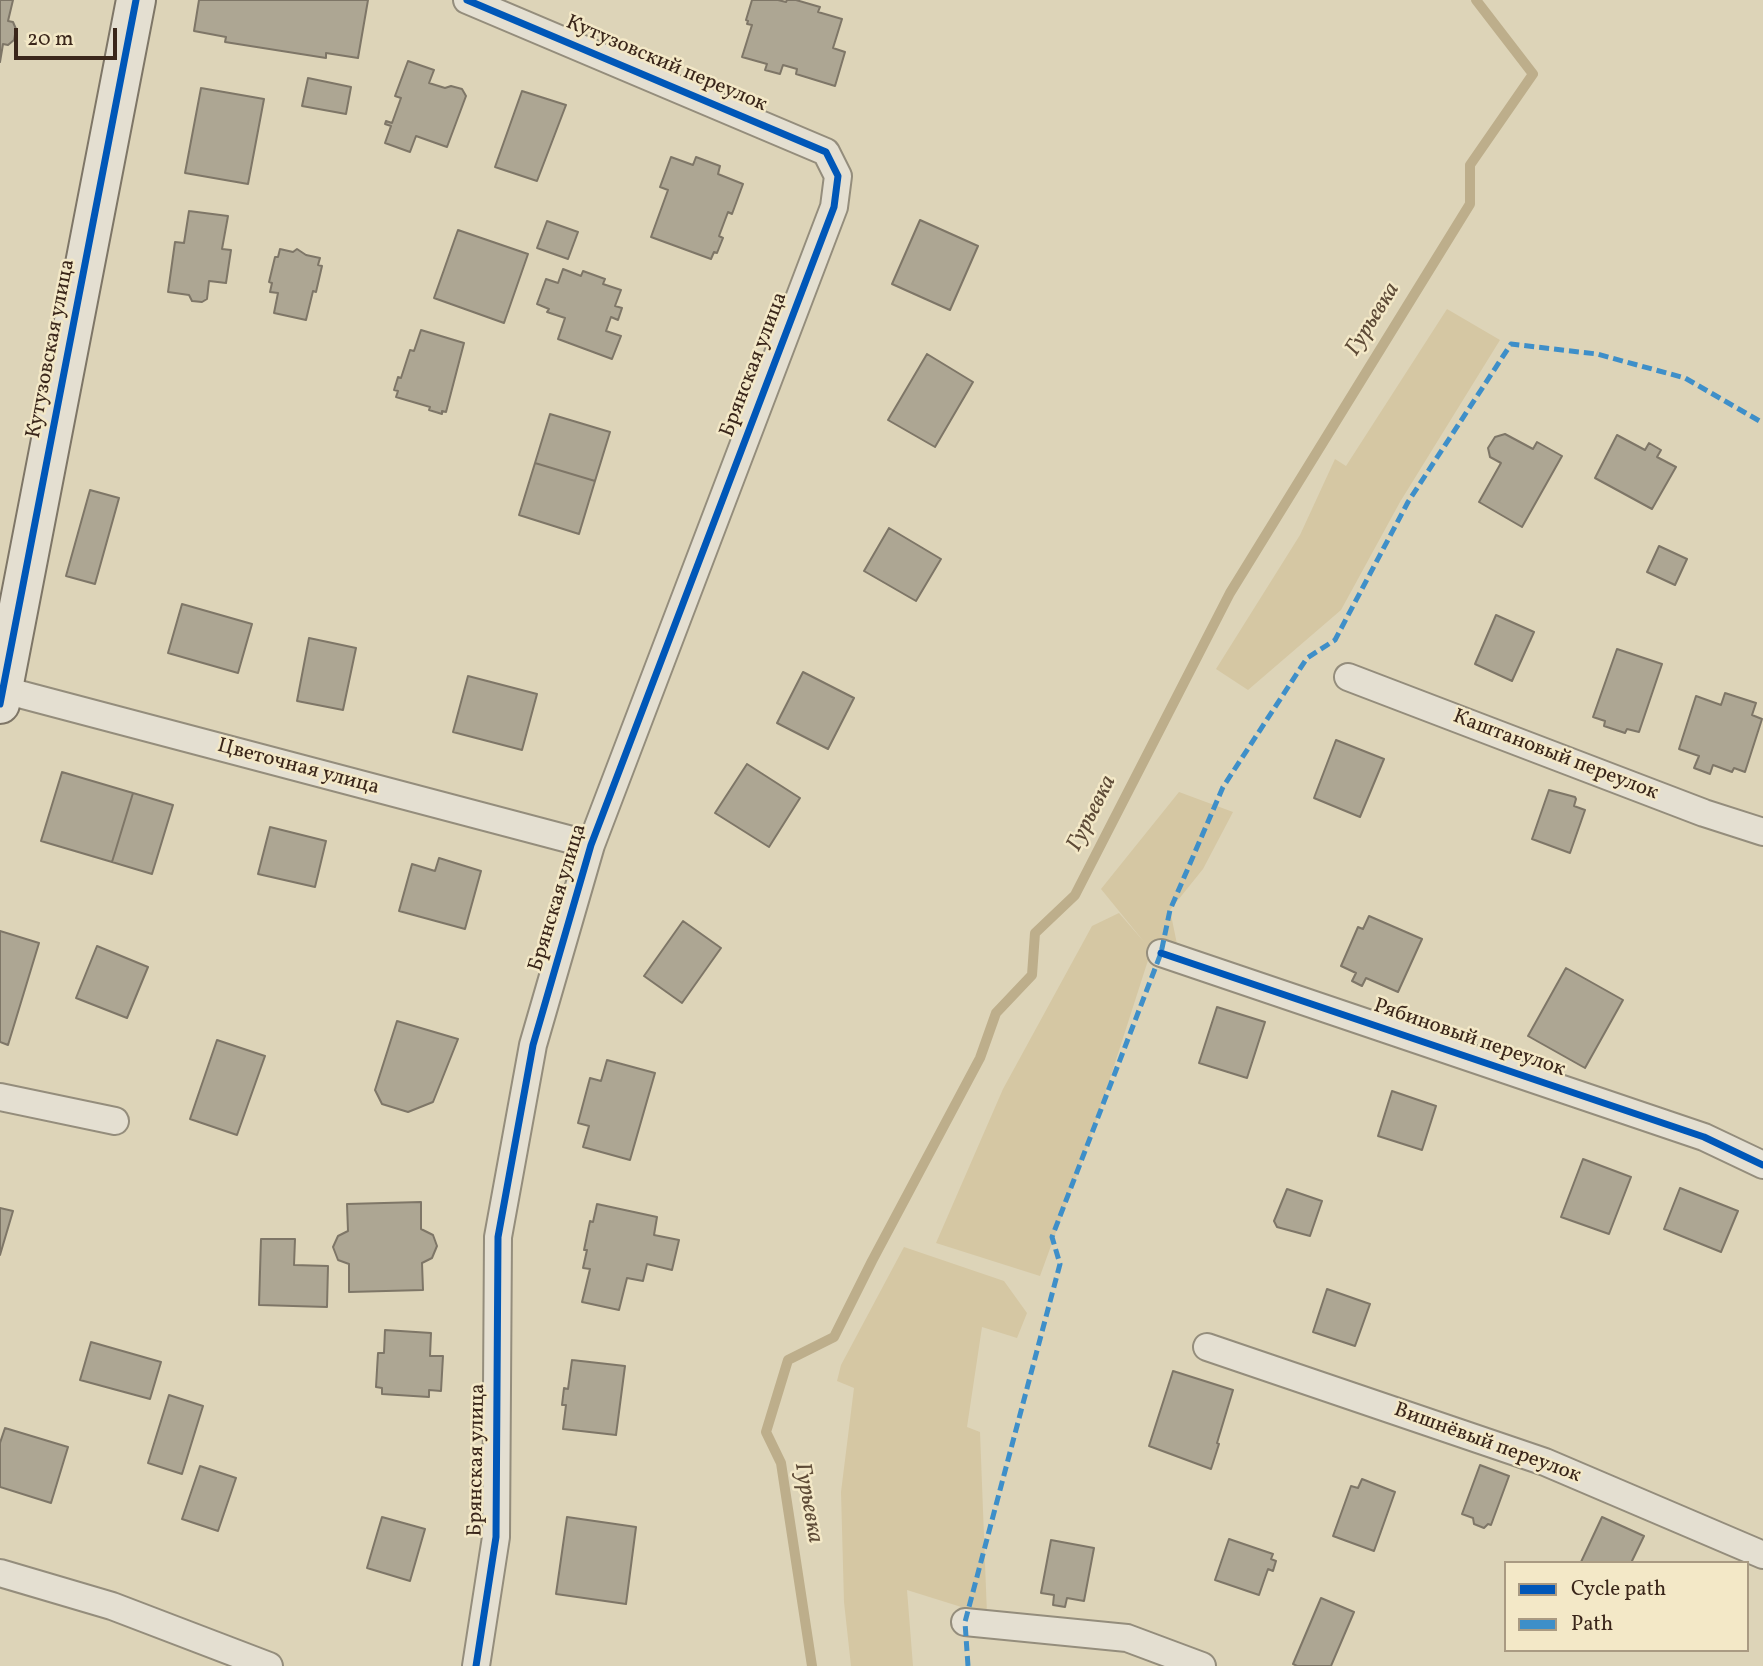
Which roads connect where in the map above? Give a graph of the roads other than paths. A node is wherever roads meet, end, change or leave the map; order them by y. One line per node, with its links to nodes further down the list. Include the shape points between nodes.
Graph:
1 (136, 0): 5 (street, Кутузовская улица)
2 (467, 0): 3 (street, Кутузовский переулок, via 826,152)
3 (838, 176): 7 (street, Брянская улица, via 834,207)
4 (1349, 677): 6 (street, Каштановый переулок)
5 (2, 697): 7 (street, Цветочная улица)
6 (1763, 832)
7 (591, 845): 17 (street, Брянская улица, via 533,1045 498,1237 496,1537)
8 (1161, 953): 11 (street, Рябиновый переулок, via 1704,1137)
9 (0, 1097): 10 (street)
10 (115, 1121)
11 (1763, 1165)
12 (1207, 1347): 13 (street, Вишнёвый переулок, via 1545,1462)
13 (1763, 1555)
14 (0, 1573): 16 (street, via 112,1606)
15 (965, 1622): 18 (street, via 1127,1638)
16 (269, 1666)
17 (477, 1666)
18 (1202, 1666)

